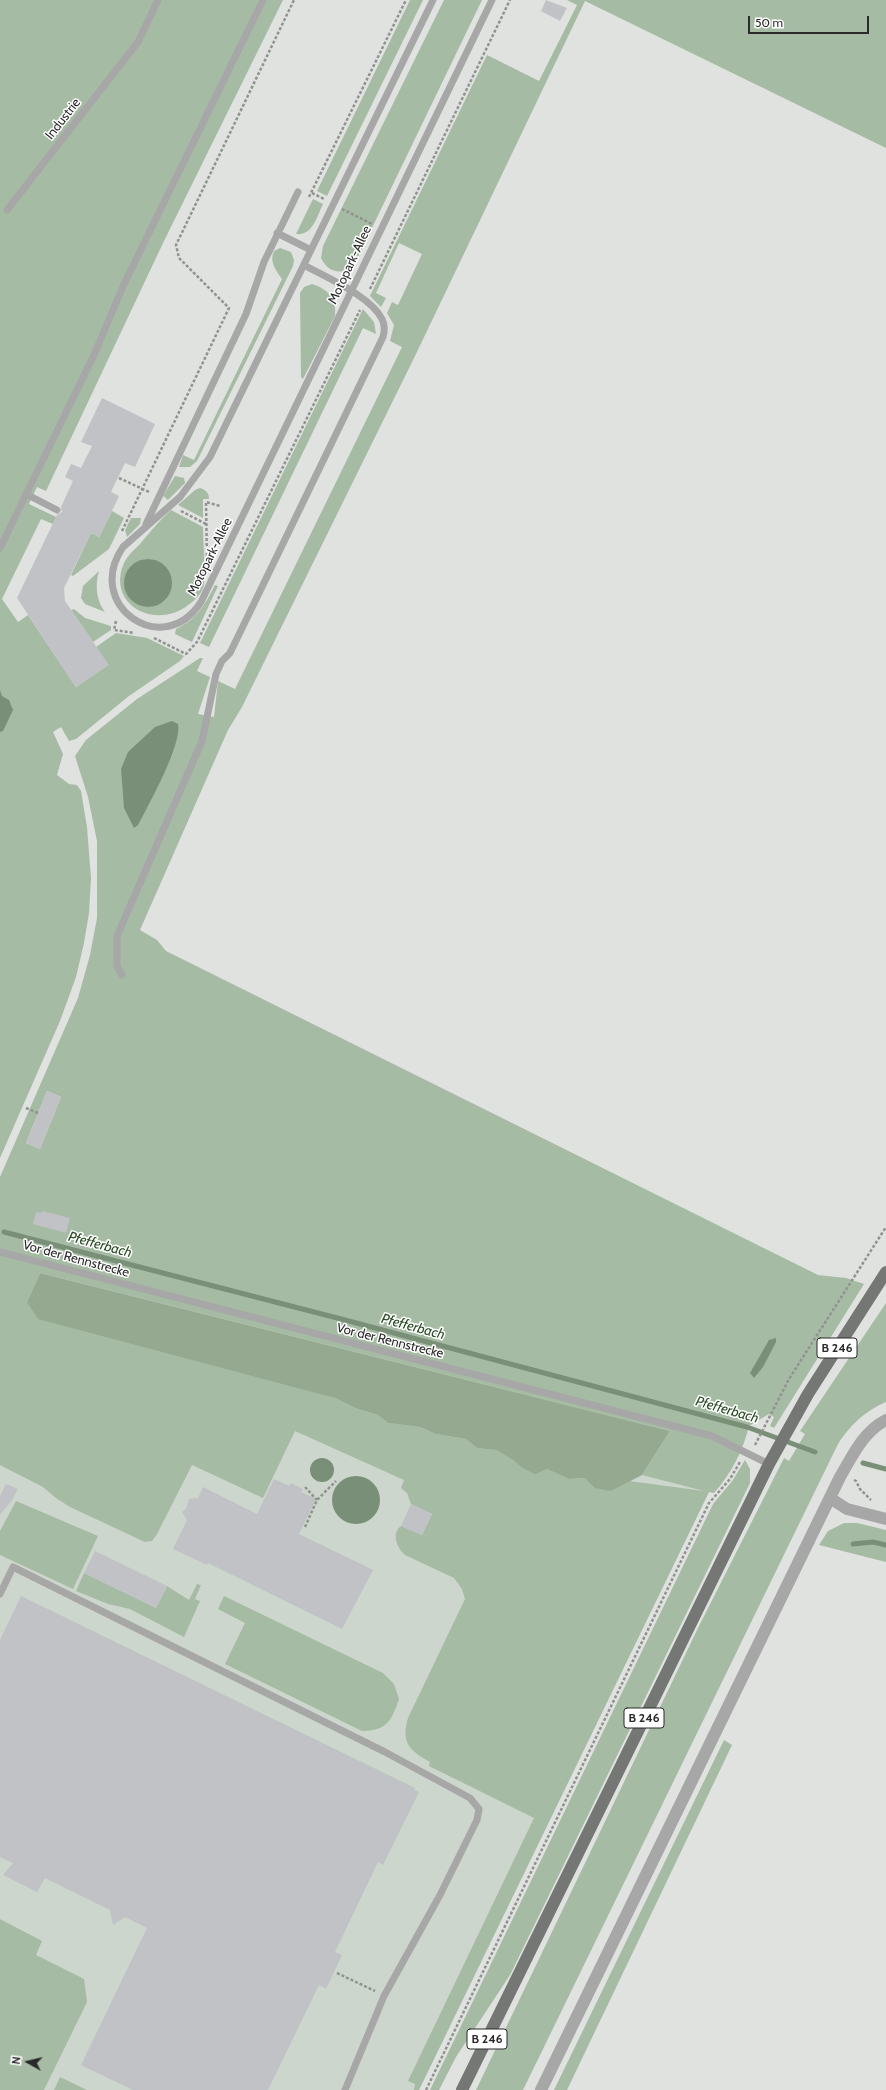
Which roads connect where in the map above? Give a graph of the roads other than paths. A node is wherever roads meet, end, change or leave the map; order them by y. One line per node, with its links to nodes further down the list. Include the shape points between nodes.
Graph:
1 (158, 0): 6 (lane, Industrie, via 138,42)
2 (263, 0): 11 (lane, via 124,284 94,355)
3 (434, 0): 8 (lane, Motopark-Allee)
4 (492, 0): 10 (lane, Motopark-Allee)
5 (298, 192): 7 (lane)
6 (7, 210)
7 (277, 233): 8 (lane); 13 (lane, via 246,314)
8 (311, 250): 9 (lane, Motopark-Allee)
9 (304, 265): 10 (lane); 13 (lane, Motopark-Allee, via 210,458 180,497)
10 (350, 292): 13 (lane, Motopark-Allee, via 197,609 176,624 152,627 140,623 129,617 119,605 113,591 113,565 123,547); 15 (lane, via 372,306 382,318 383,337 230,653 222,661 216,674 202,741 117,936 117,966)
11 (26, 494): 12 (lane); 14 (lane)
12 (56, 510)
13 (145, 527)
14 (0, 548)
15 (122, 975)
16 (0, 1252): 19 (lane, Vor der Rennstrecke, via 712,1436)
17 (886, 1272): 19 (main road, B 246)
18 (886, 1420): 20 (street, via 866,1434)
19 (769, 1464): 24 (main road, B 246)
20 (830, 1498): 21 (street, via 847,1509); 25 (street)
21 (886, 1519)
22 (0, 1594): 23 (lane, via 13,1568 378,1748 470,1798 479,1809 477,1820 440,1895 384,1996)
23 (345, 2090)
24 (462, 2090)
25 (542, 2090)

